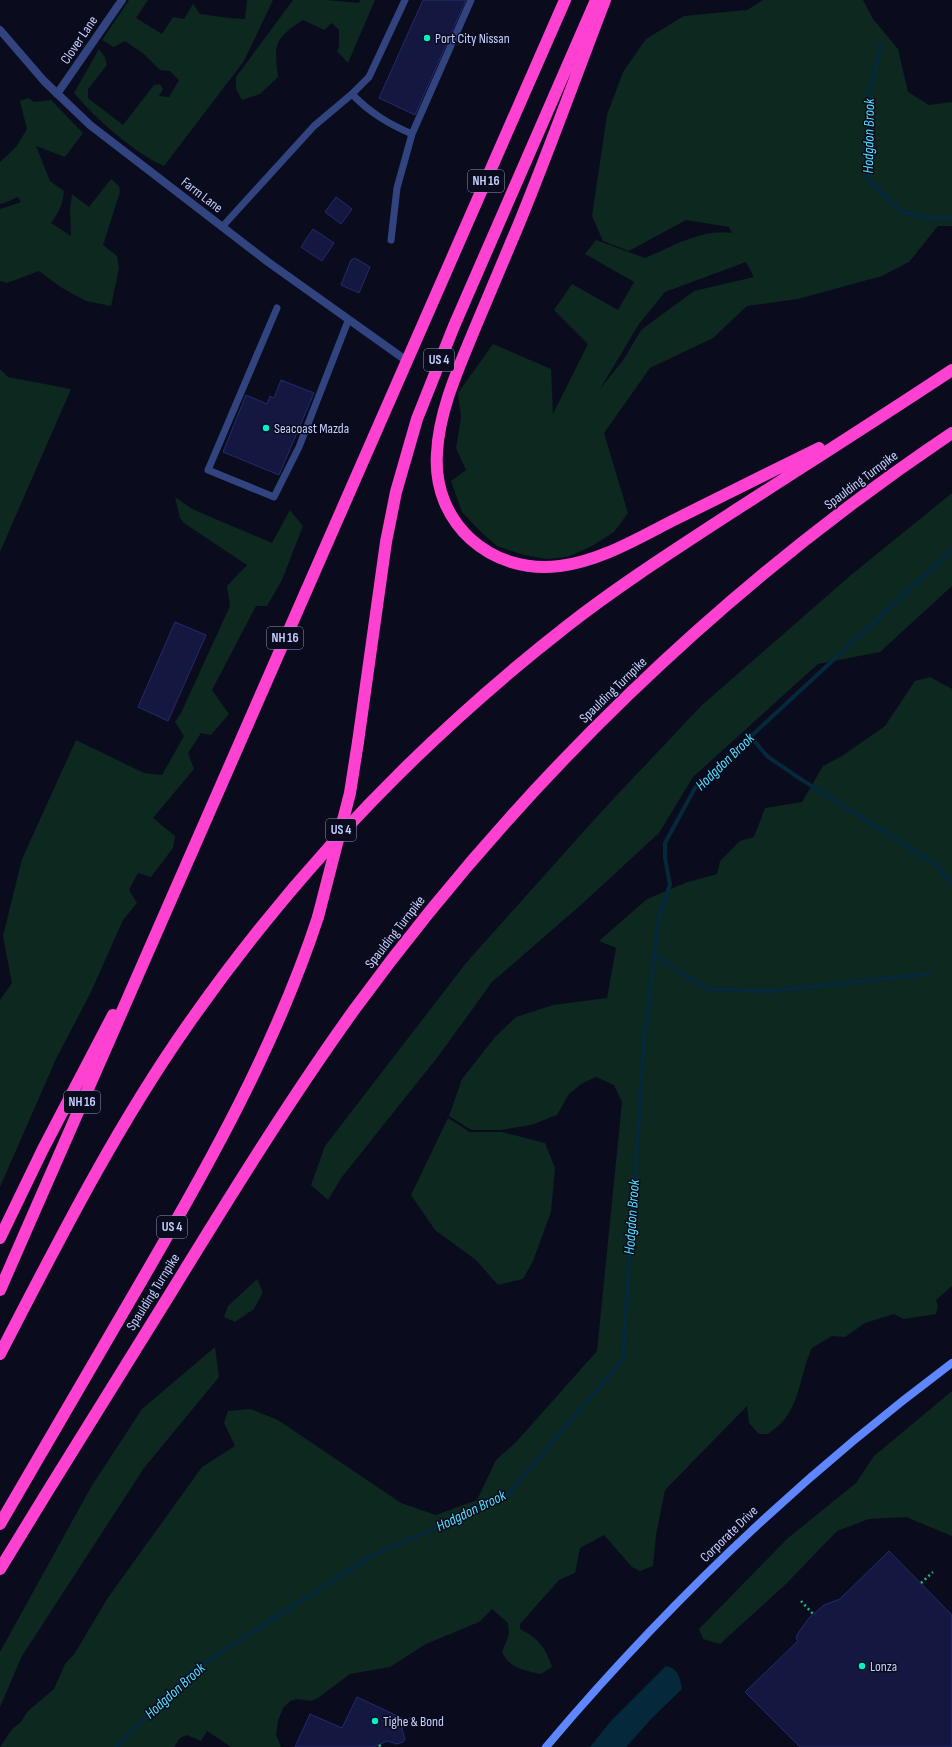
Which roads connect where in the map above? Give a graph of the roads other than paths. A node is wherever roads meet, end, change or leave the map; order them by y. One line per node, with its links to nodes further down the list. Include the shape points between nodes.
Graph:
1 (122, 0): 8 (street, Clover Lane)
2 (405, 0): 9 (lane, via 369,76)
3 (471, 0): 10 (lane)
4 (565, 0): 15 (highway, NH 16)
5 (596, 0): 24 (highway, US 4, bridge, via 454,326 417,419 396,492 386,542 358,742 344,818 318,917 300,972 273,1037 203,1174)
6 (605, 0): 17 (highway, via 530,198 466,349 442,420 436,469 443,500 450,515 471,540 498,558 530,566 562,566 604,554)
7 (0, 30): 8 (street, Farm Lane)
8 (57, 94): 11 (street, Farm Lane, via 90,125)
9 (352, 94): 10 (lane, via 367,109 389,124); 11 (lane, via 314,126)
10 (412, 134): 12 (lane, via 397,188)
11 (222, 227): 14 (street, Farm Lane)
12 (391, 240)
13 (277, 308): 14 (lane, via 208,470 274,497 299,448)
14 (348, 321): 15 (street, Farm Lane)
15 (407, 361): 19 (highway, NH 16)
16 (952, 370): 17 (highway)
17 (873, 422): 22 (highway, via 693,538 569,625 491,688 380,792 346,828 311,866 186,1026 81,1198)
18 (952, 433): 25 (highway, Spaulding Turnpike, via 812,535 696,632 585,738 516,811 449,888 355,1010 269,1136)
19 (165, 914): 20 (highway, via 43,1149); 21 (highway, NH 16)
20 (0, 1238)
21 (0, 1290)
22 (0, 1354)
23 (952, 1362): 26 (street, Corporate Drive, via 853,1440 757,1525 655,1624)
24 (0, 1524)
25 (0, 1569)
26 (546, 1747)

